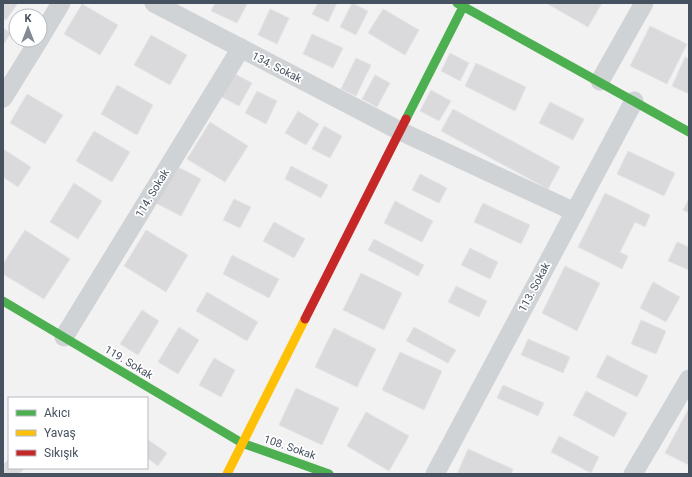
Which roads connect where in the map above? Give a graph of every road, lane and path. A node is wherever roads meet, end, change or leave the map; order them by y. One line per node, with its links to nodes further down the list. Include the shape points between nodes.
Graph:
1 (61, 3): 5 (street)
2 (154, 3): 7 (street, 134. Sokak)
3 (644, 3): 8 (street)
4 (462, 4): 8 (street); 11 (street)
5 (48, 24)
6 (34, 48): 9 (street)
7 (241, 48): 11 (street, 134. Sokak); 15 (street, 114. Sokak)
8 (600, 81): 10 (street)
9 (3, 98)
10 (634, 101): 12 (street); 13 (street, 113. Sokak)
11 (400, 131): 13 (street, 134. Sokak); 17 (street)
12 (689, 132)
13 (575, 212): 20 (street, 113. Sokak)
14 (3, 301): 15 (street, 119. Sokak)
15 (64, 337): 17 (street, 119. Sokak)
16 (689, 379): 21 (street)
17 (242, 443): 18 (street); 19 (street, 108. Sokak)
18 (227, 474)
19 (329, 474)
20 (435, 474)
21 (633, 474)

